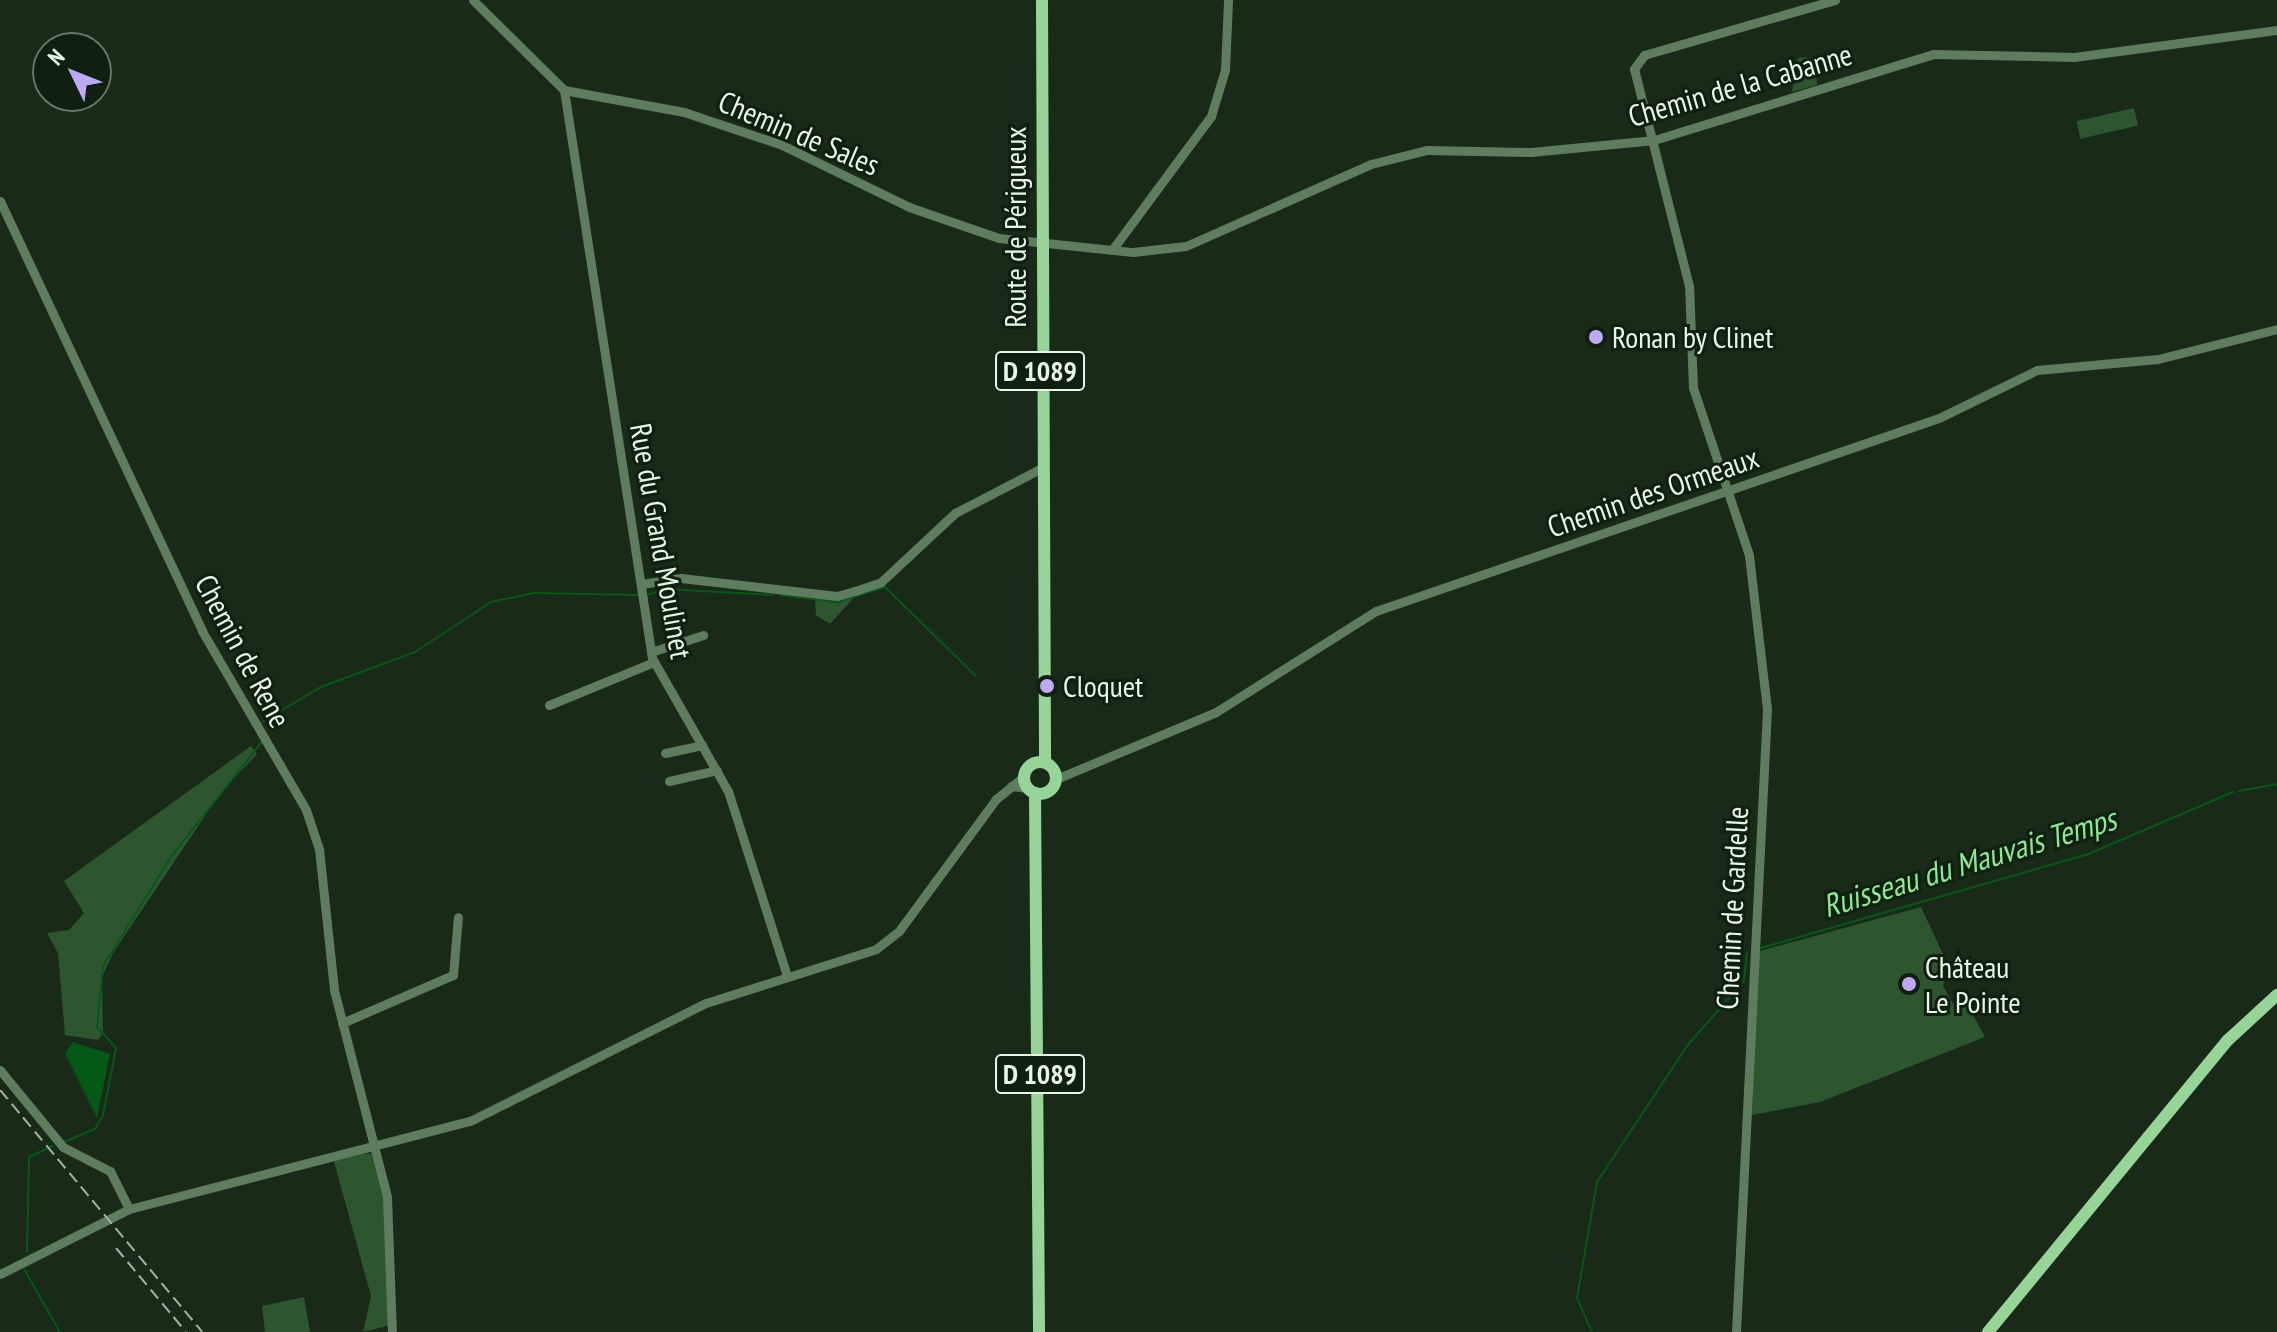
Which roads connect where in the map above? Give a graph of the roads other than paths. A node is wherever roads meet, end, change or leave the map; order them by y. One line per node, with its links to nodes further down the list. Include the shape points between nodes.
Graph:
1 (473, 0): 6 (street)
2 (1042, 0): 9 (main road, Route de Périgueux / D 1089)
3 (1228, 0): 10 (street, via 1225,70 1211,116)
4 (1835, 0): 7 (street, Chemin de Gardelle, via 1636,61)
5 (2277, 30): 7 (street, Chemin de la Cabanne, via 2074,57 1933,54)
6 (564, 90): 9 (street, Chemin de Sales, via 684,112 782,145 949,223); 14 (street, Rue du Grand Moulinet)
7 (1654, 140): 10 (street, Chemin de la Cabanne, via 1531,152 1427,150 1371,164 1186,246); 13 (street, Chemin de Gardelle, via 1689,286 1693,388)
8 (0, 201): 27 (street, Chemin de Rene, via 202,631 306,810 319,849)
9 (1040, 246): 10 (street, Chemin de la Cabanne); 12 (main road, Route de Périgueux / D 1089)
10 (1112, 250)
11 (2277, 329): 13 (street, Chemin des Ormeaux, via 2158,359 2037,370 1939,418)
12 (1040, 469): 14 (street, via 955,513 881,582 846,594 681,578); 20 (main road, Route de Périgueux / D 1089, via 1040,742)
13 (1730, 490): 20 (street, Chemin des Ormeaux, via 1366,615 1216,712 1068,769); 34 (street, Chemin de Gardelle, via 1754,581 1767,709)
14 (642, 584): 16 (street, Rue du Grand Moulinet)
15 (703, 635): 16 (street)
16 (653, 657): 17 (street); 18 (street, Rue du Grand Moulinet)
17 (549, 705)
18 (702, 745): 19 (street); 21 (street, Rue du Grand Moulinet)
19 (665, 753)
20 (1047, 768): 23 (main road); 23 (main road)
21 (717, 770): 22 (street); 25 (street, Rue du Grand Moulinet, via 761,881)
22 (669, 781)
23 (1033, 788): 25 (street, via 1011,786 899,931 876,949); 33 (main road, D 1089, via 1040,816)
24 (458, 917): 27 (street, via 453,975)
25 (787, 976): 29 (street, via 706,1003 470,1121)
26 (2277, 995): 35 (main road, via 2228,1040)
27 (342, 1023): 29 (street, Chemin de Rene)
28 (0, 1070): 30 (street, via 63,1147 110,1171)
29 (372, 1145): 30 (street); 32 (street, Chemin de Rene, via 387,1197)
30 (129, 1209): 31 (street)
31 (0, 1274)
32 (392, 1332)
33 (1039, 1332)
34 (1736, 1332)
35 (1988, 1332)

